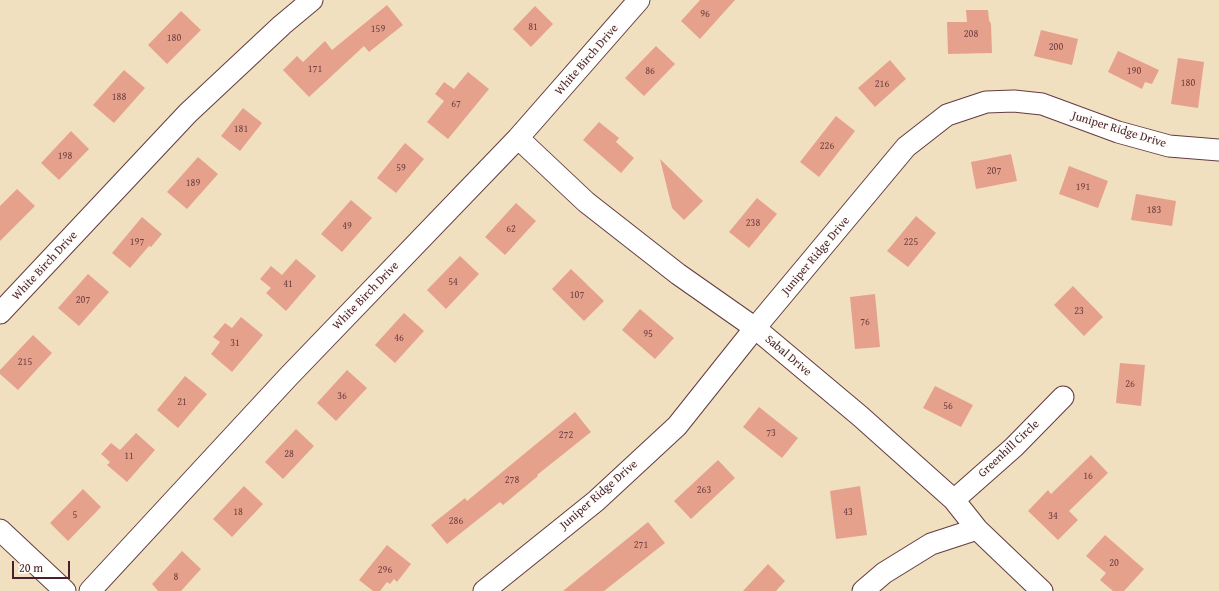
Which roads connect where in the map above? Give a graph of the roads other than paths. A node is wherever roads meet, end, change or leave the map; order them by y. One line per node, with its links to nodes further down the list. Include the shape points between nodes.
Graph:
1 (312, 0): 5 (street, White Birch Drive, via 188,113)
2 (640, 0): 3 (street, White Birch Drive)
3 (518, 138): 6 (street, Sabal Drive, via 586,202 678,274); 12 (street, White Birch Drive, via 288,377)
4 (1219, 150): 6 (street, Juniper Ridge Drive, via 1170,146 1118,132 1035,103 986,102 947,115 906,147)
5 (0, 313)
6 (755, 328): 8 (street, Sabal Drive, via 860,416); 13 (street, Juniper Ridge Drive, via 677,426 596,501)
7 (1063, 397): 8 (street, Greenhill Circle, via 1014,447)
8 (954, 500): 9 (street, Sabal Drive)
9 (978, 529): 14 (street, via 931,544 884,573); 15 (street, Sabal Drive)
10 (0, 530): 11 (street)
11 (65, 591)
12 (90, 591)
13 (484, 591)
14 (863, 591)
15 (1042, 591)

